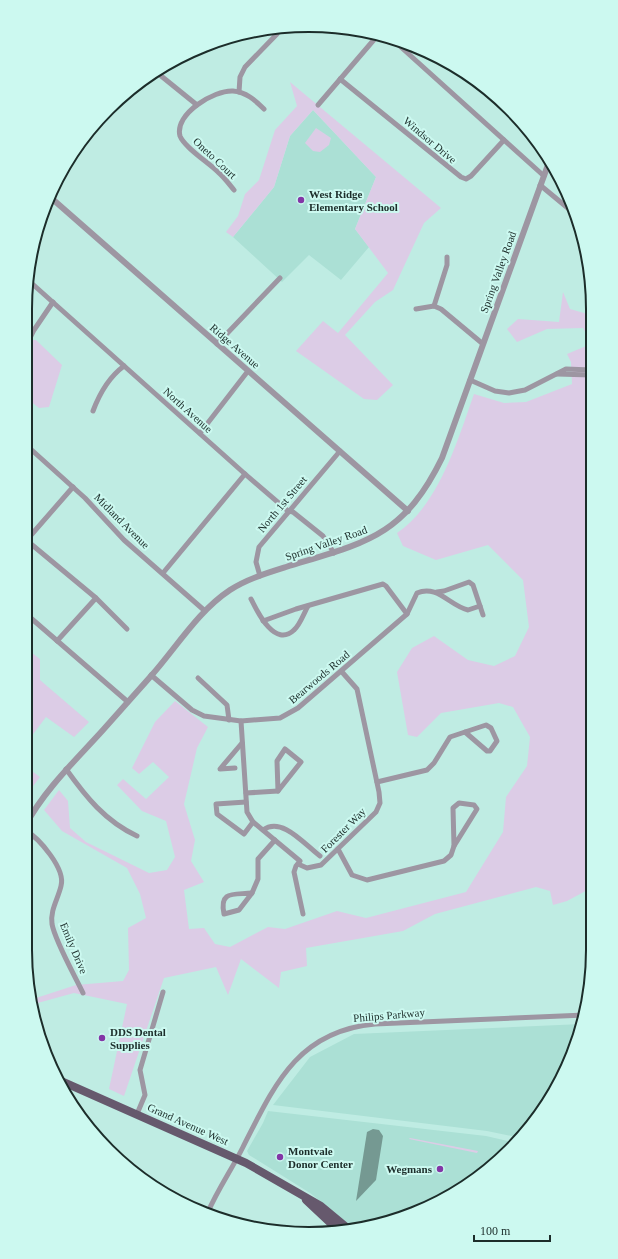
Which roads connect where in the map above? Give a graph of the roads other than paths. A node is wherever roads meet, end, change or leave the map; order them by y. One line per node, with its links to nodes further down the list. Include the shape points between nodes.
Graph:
1 (277, 34): 6 (street, via 245,67 240,78)
2 (374, 39): 5 (street)
3 (403, 49): 10 (street)
4 (161, 75): 7 (street)
5 (340, 79): 8 (street); 10 (street, Windsor Drive, via 466,179)
6 (239, 92): 7 (street, via 219,93); 9 (street, via 252,98)
7 (197, 105): 14 (street, Oneto Court, via 181,125 181,138)
8 (318, 105)
9 (264, 109)
10 (504, 140): 12 (street)
11 (547, 168): 12 (street, Spring Valley Road)
12 (544, 176): 13 (street, Spring Valley Road)
13 (540, 185): 16 (street); 25 (street, Spring Valley Road)
14 (234, 190)
15 (54, 201): 24 (street, Ridge Avenue)
16 (566, 207)
17 (447, 257): 21 (street, via 447,265)
18 (280, 278): 24 (street)
19 (33, 285): 20 (street, North Avenue)
20 (53, 302): 23 (street); 26 (street, North Avenue)
21 (434, 306): 22 (street); 25 (street, via 447,313)
22 (416, 309)
23 (32, 334)
24 (217, 344): 28 (street, Ridge Avenue)
25 (483, 344): 31 (street, Spring Valley Road)
26 (124, 366): 32 (street, via 101,393); 33 (street, North Avenue)
27 (586, 370): 29 (street, via 566,369)
28 (248, 371): 33 (street); 35 (street, Ridge Avenue)
29 (554, 374): 30 (street); 31 (street, via 525,390 509,394)
30 (586, 375)
31 (470, 380): 39 (street, Spring Valley Road, via 442,458 426,488)
32 (92, 411)
33 (200, 433): 36 (street, North Avenue)
34 (32, 450): 37 (street, Midland Avenue)
35 (340, 451): 38 (street, North 1st Street); 39 (street, Ridge Avenue)
36 (245, 474): 38 (street, North Avenue); 43 (street)
37 (73, 487): 40 (street); 43 (street, Midland Avenue, via 124,540)
38 (288, 511): 42 (street, North Avenue, via 293,512 323,536); 44 (street, North 1st Street, via 259,547 256,562)
39 (408, 511): 42 (street, Spring Valley Road, via 395,524 373,538)
40 (32, 534)
41 (32, 546): 46 (street)
42 (334, 554): 44 (street, Spring Valley Road)
43 (163, 573): 50 (street, Midland Avenue)
44 (260, 576): 50 (street, Spring Valley Road, via 230,590)
45 (435, 592): 49 (street, via 463,609 472,610); 49 (street, Bearwoods Road, via 469,582); 51 (street, Bearwoods Road, via 417,592)
46 (96, 598): 55 (street); 56 (street)
47 (251, 599): 54 (street)
48 (308, 606): 51 (street, via 382,584); 54 (street); 54 (street, via 294,630 285,636 276,634)
49 (480, 606): 52 (street, Bearwoods Road)
50 (205, 611): 58 (street, Spring Valley Road)
51 (407, 614): 57 (street, Bearwoods Road)
52 (483, 615)
53 (32, 619): 56 (street)
54 (264, 621)
55 (127, 629)
56 (57, 641): 60 (street)
57 (342, 672): 62 (street, Bearwoods Road, via 285,716); 67 (street, Forester Way, via 357,689)
58 (152, 676): 60 (street, Spring Valley Road); 61 (street, Bearwoods Road, via 192,710 204,716)
59 (198, 678): 61 (street, via 227,705)
60 (128, 702): 66 (street, Spring Valley Road)
61 (229, 720): 62 (street, Bearwoods Road)
62 (241, 720): 64 (street)
63 (465, 732): 63 (street, via 488,726 497,741 490,751 485,751); 67 (street, via 450,737 427,770)
64 (242, 743): 65 (street, via 220,769); 69 (street)
65 (234, 768)
66 (66, 769): 71 (street, Spring Valley Road); 75 (street, via 101,813 119,828)
67 (377, 782): 78 (street, Forester Way, via 380,797 378,808)
68 (278, 791): 68 (street, via 301,762 285,749 277,761); 69 (street)
69 (246, 793): 70 (street)
70 (246, 802): 72 (street, via 247,812); 72 (street, via 216,804 217,814 244,834)
71 (32, 816)
72 (253, 822): 73 (street)
73 (263, 830): 76 (street); 79 (street, via 280,826)
74 (32, 835): 84 (street, Emily Drive, via 62,872 62,885 52,911 52,925)
75 (137, 836)
76 (275, 840): 80 (street, via 300,861); 81 (street, via 258,859 257,884)
77 (454, 846): 77 (street, via 476,811 474,805 454,805); 78 (street, via 451,855 444,861 367,880 352,875)
78 (338, 849): 80 (street, Forester Way, via 317,868 307,868)
79 (320, 856)
80 (298, 864): 82 (street, via 294,872)
81 (252, 893): 81 (street, via 228,895 222,904 224,914 239,910)
82 (303, 914)
83 (163, 992): 87 (street, via 140,1070 144,1095)
84 (83, 994)
85 (578, 1015): 88 (street, Philips Parkway, via 375,1024 333,1034 306,1050 284,1073)
86 (67, 1083): 87 (main road, Grand Avenue West)
87 (137, 1114): 88 (main road, Grand Avenue West)
88 (237, 1158): 89 (main road, Grand Avenue West); 90 (street, Philips Parkway)
89 (301, 1195): 91 (main road, Grand Avenue West, via 321,1206); 92 (main road, Grand Avenue West)
90 (210, 1208)
91 (344, 1225)
92 (333, 1226)

